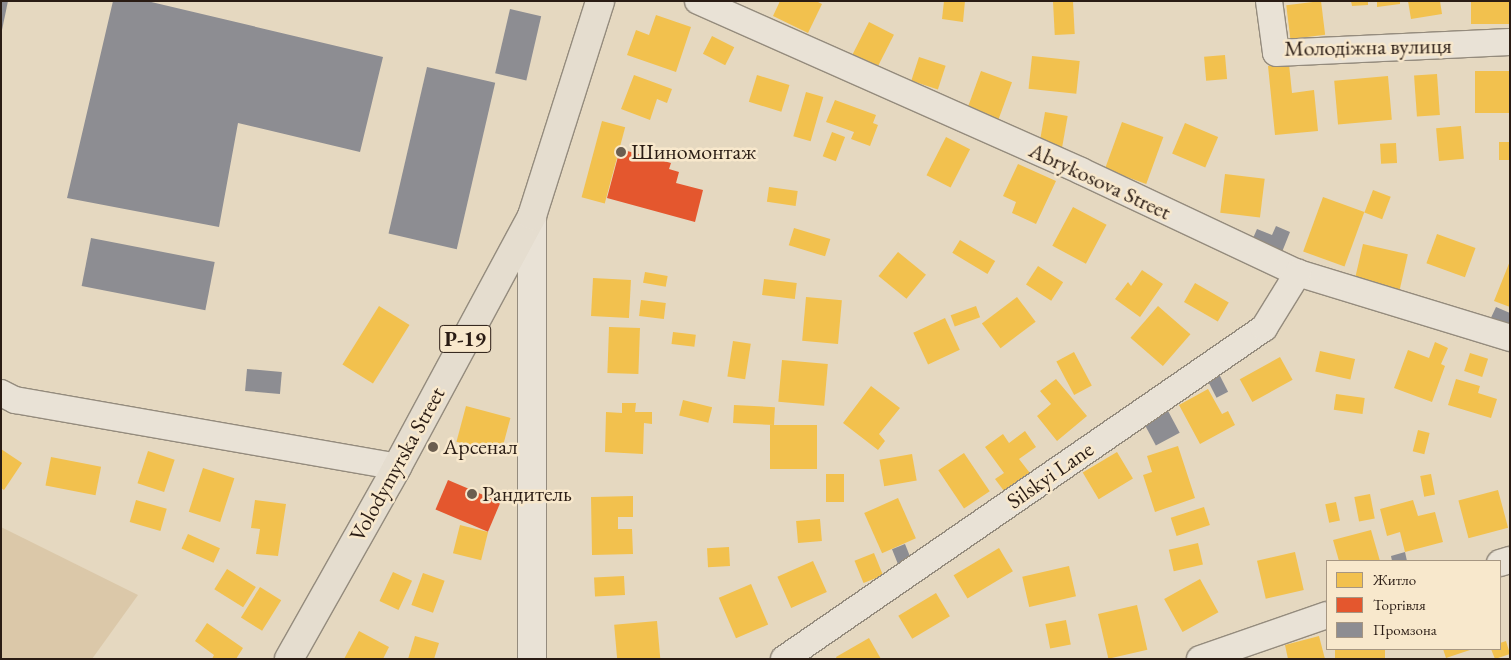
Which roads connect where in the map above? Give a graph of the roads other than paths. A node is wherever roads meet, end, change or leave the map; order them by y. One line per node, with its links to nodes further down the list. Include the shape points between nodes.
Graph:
1 (600, 1): 5 (main road, Volodymyrska Street / Р-19)
2 (698, 1): 6 (street, Abrykosova Street, via 1081,171)
3 (1269, 1): 4 (street, Молодіжна вулиця, via 1276,53)
4 (1510, 42)
5 (532, 216): 9 (main road, Volodymyrska Street / Р-19); 12 (street, Volodymyrska Street)
6 (1298, 273): 7 (street, Abrykosova Street); 13 (street, Silskyi Lane, via 1264,328)
7 (1510, 338)
8 (1, 393): 9 (street, via 15,400)
9 (397, 467): 11 (main road, Volodymyrska Street / Р-19)
10 (1326, 615): 14 (street)
11 (289, 659)
12 (532, 659)
13 (784, 659)
14 (1200, 659)

